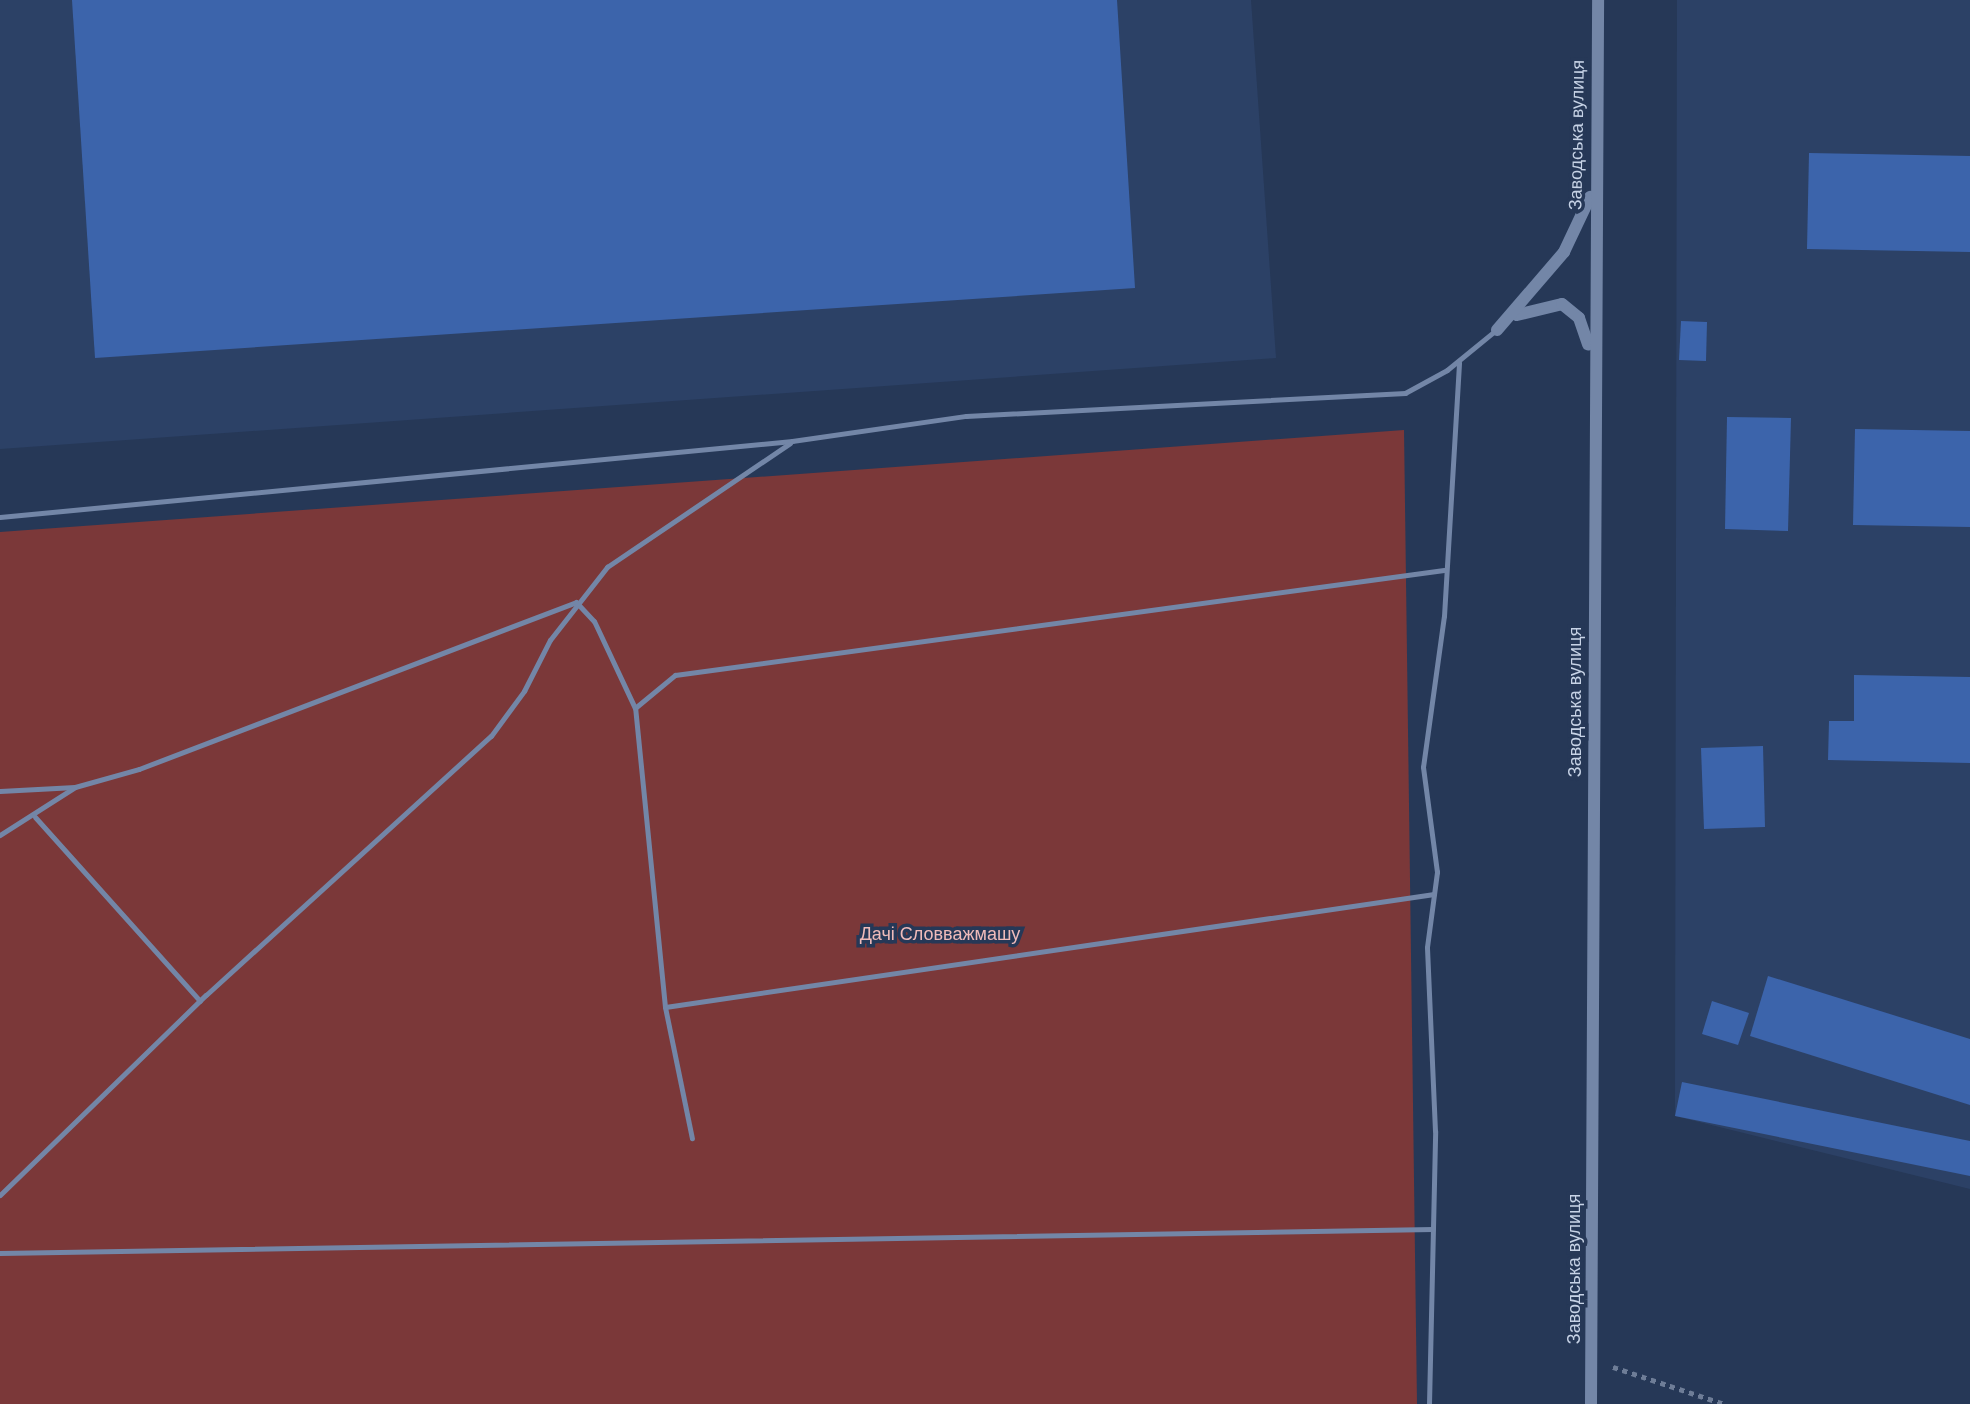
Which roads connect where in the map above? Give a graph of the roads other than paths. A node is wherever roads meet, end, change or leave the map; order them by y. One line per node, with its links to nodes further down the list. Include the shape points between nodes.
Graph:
1 (1598, 0): 2 (street, Заводська вулиця)
2 (1593, 174): 3 (street, via 1583,216 1564,252); 5 (street, Заводська вулиця)
3 (1497, 330): 4 (lane); 5 (street, via 1535,306 1562,304 1584,329)
4 (1459, 362): 6 (lane, via 1405,393 966,416); 8 (lane)
5 (1593, 378): 23 (street, Заводська вулиця)
6 (792, 441): 7 (lane); 9 (lane, via 607,568)
7 (0, 517)
8 (1444, 570): 10 (lane, via 675,675); 15 (lane, via 1423,766 1437,872)
9 (576, 602): 10 (lane, via 594,621); 11 (lane, via 139,769); 16 (lane, via 491,736)
10 (635, 708): 17 (lane)
11 (75, 787): 12 (lane); 13 (lane)
12 (0, 791)
13 (35, 817): 14 (lane); 16 (lane)
14 (0, 835)
15 (1434, 894): 17 (lane); 20 (lane, via 1427,947)
16 (200, 1001): 19 (lane)
17 (665, 1007): 18 (lane)
18 (692, 1139)
19 (0, 1194)
20 (1433, 1229): 21 (lane); 22 (lane)
21 (0, 1253)
22 (1429, 1404)
23 (1591, 1404)

